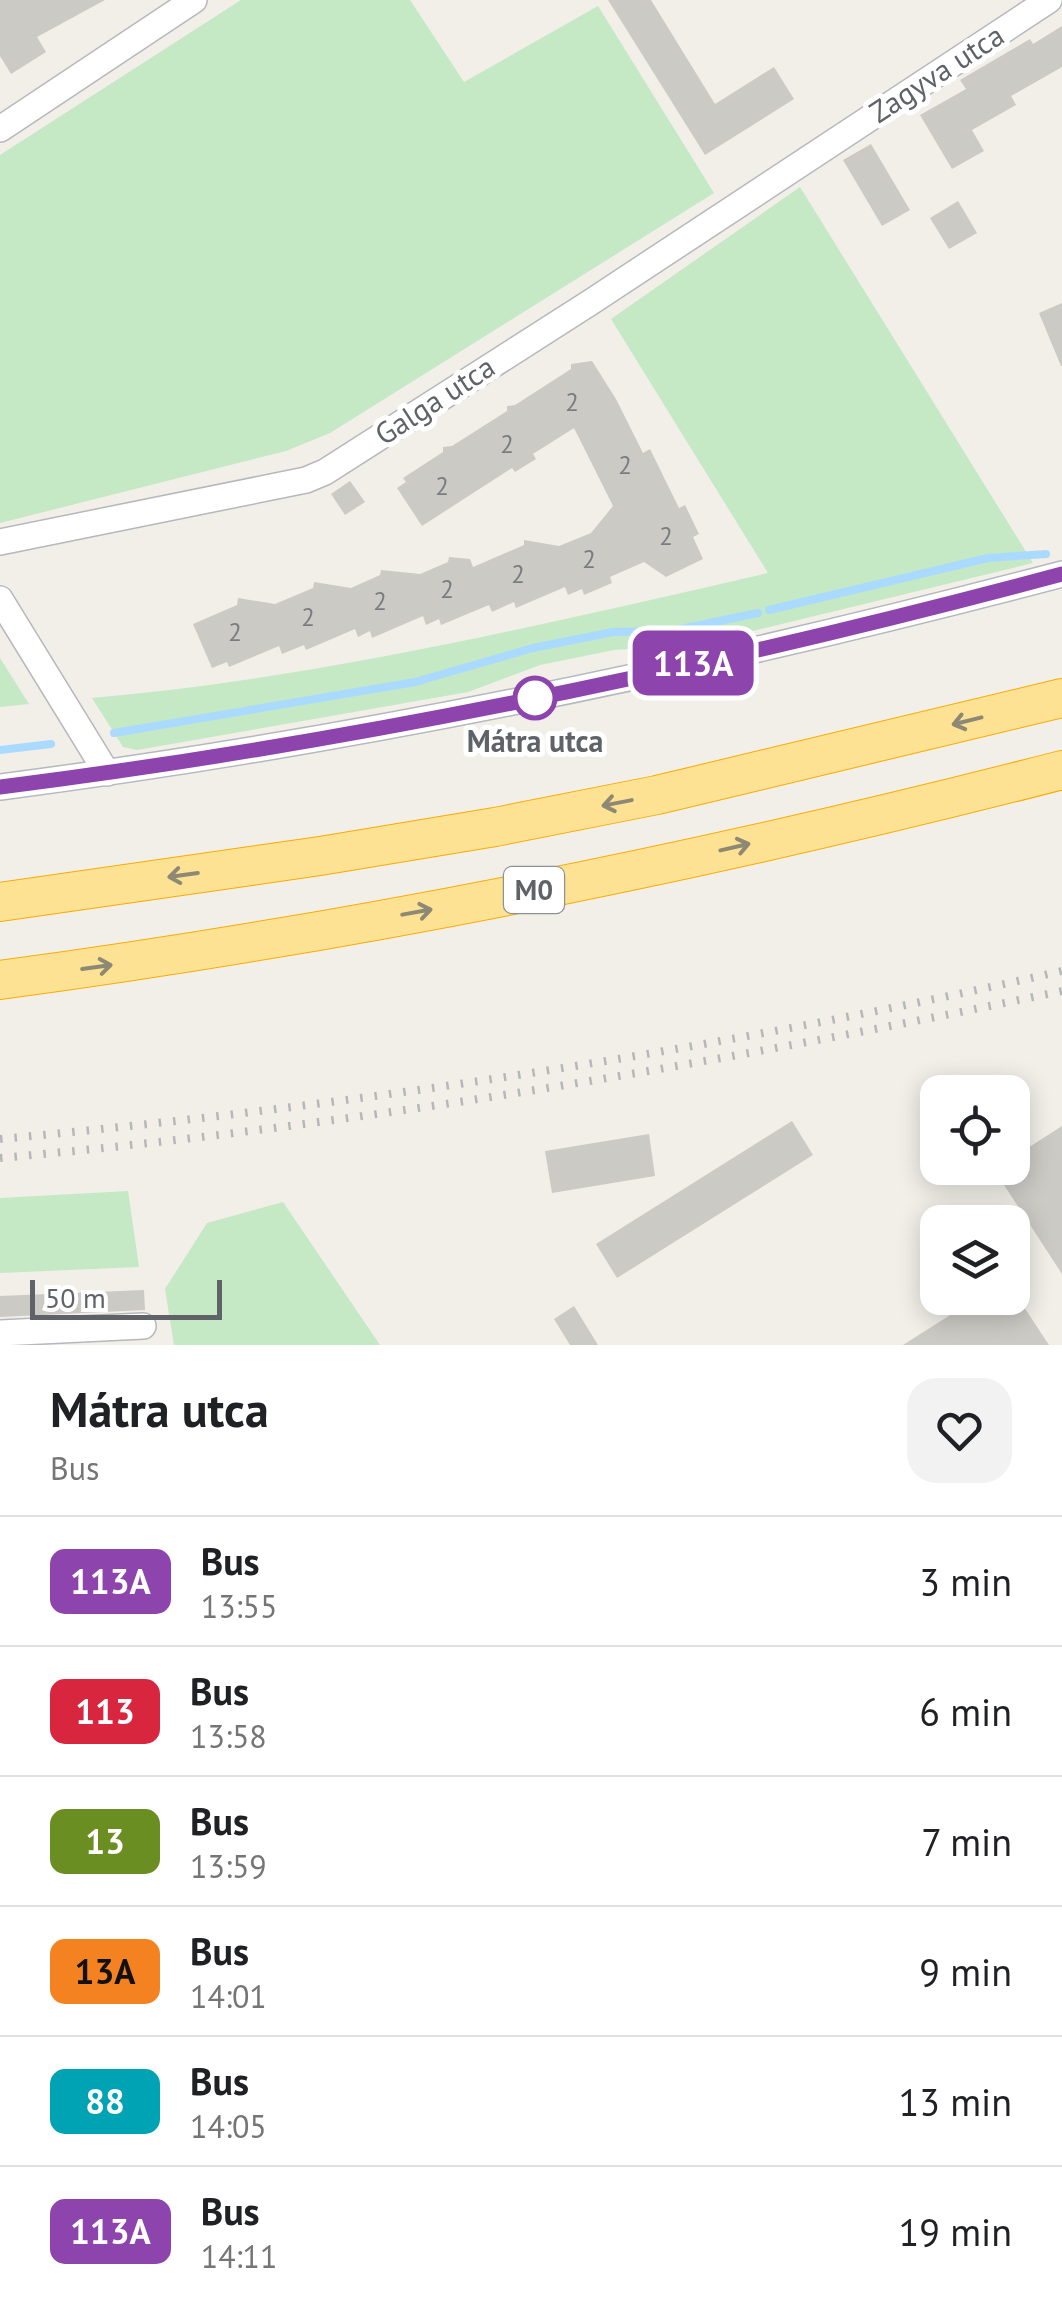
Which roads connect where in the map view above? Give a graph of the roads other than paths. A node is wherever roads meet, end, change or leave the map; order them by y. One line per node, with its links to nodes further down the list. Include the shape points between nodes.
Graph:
1 (194, 0): 3 (street)
2 (1049, 0): 4 (street, Zagyva utca)
3 (0, 129)
4 (824, 148): 5 (street, Galga utca, via 325,472)
5 (0, 542)
6 (1062, 574): 10 (street, via 541,697)
7 (0, 598): 10 (street)
8 (1062, 698): 12 (highway, M0, one-way to 12, via 657,795 320,856)
9 (1062, 770): 13 (highway, M0, one-way to 9, via 507,896)
10 (107, 773): 11 (street)
11 (0, 787)
12 (0, 902)
13 (0, 980)
14 (143, 1326): 15 (street)
15 (0, 1333)

